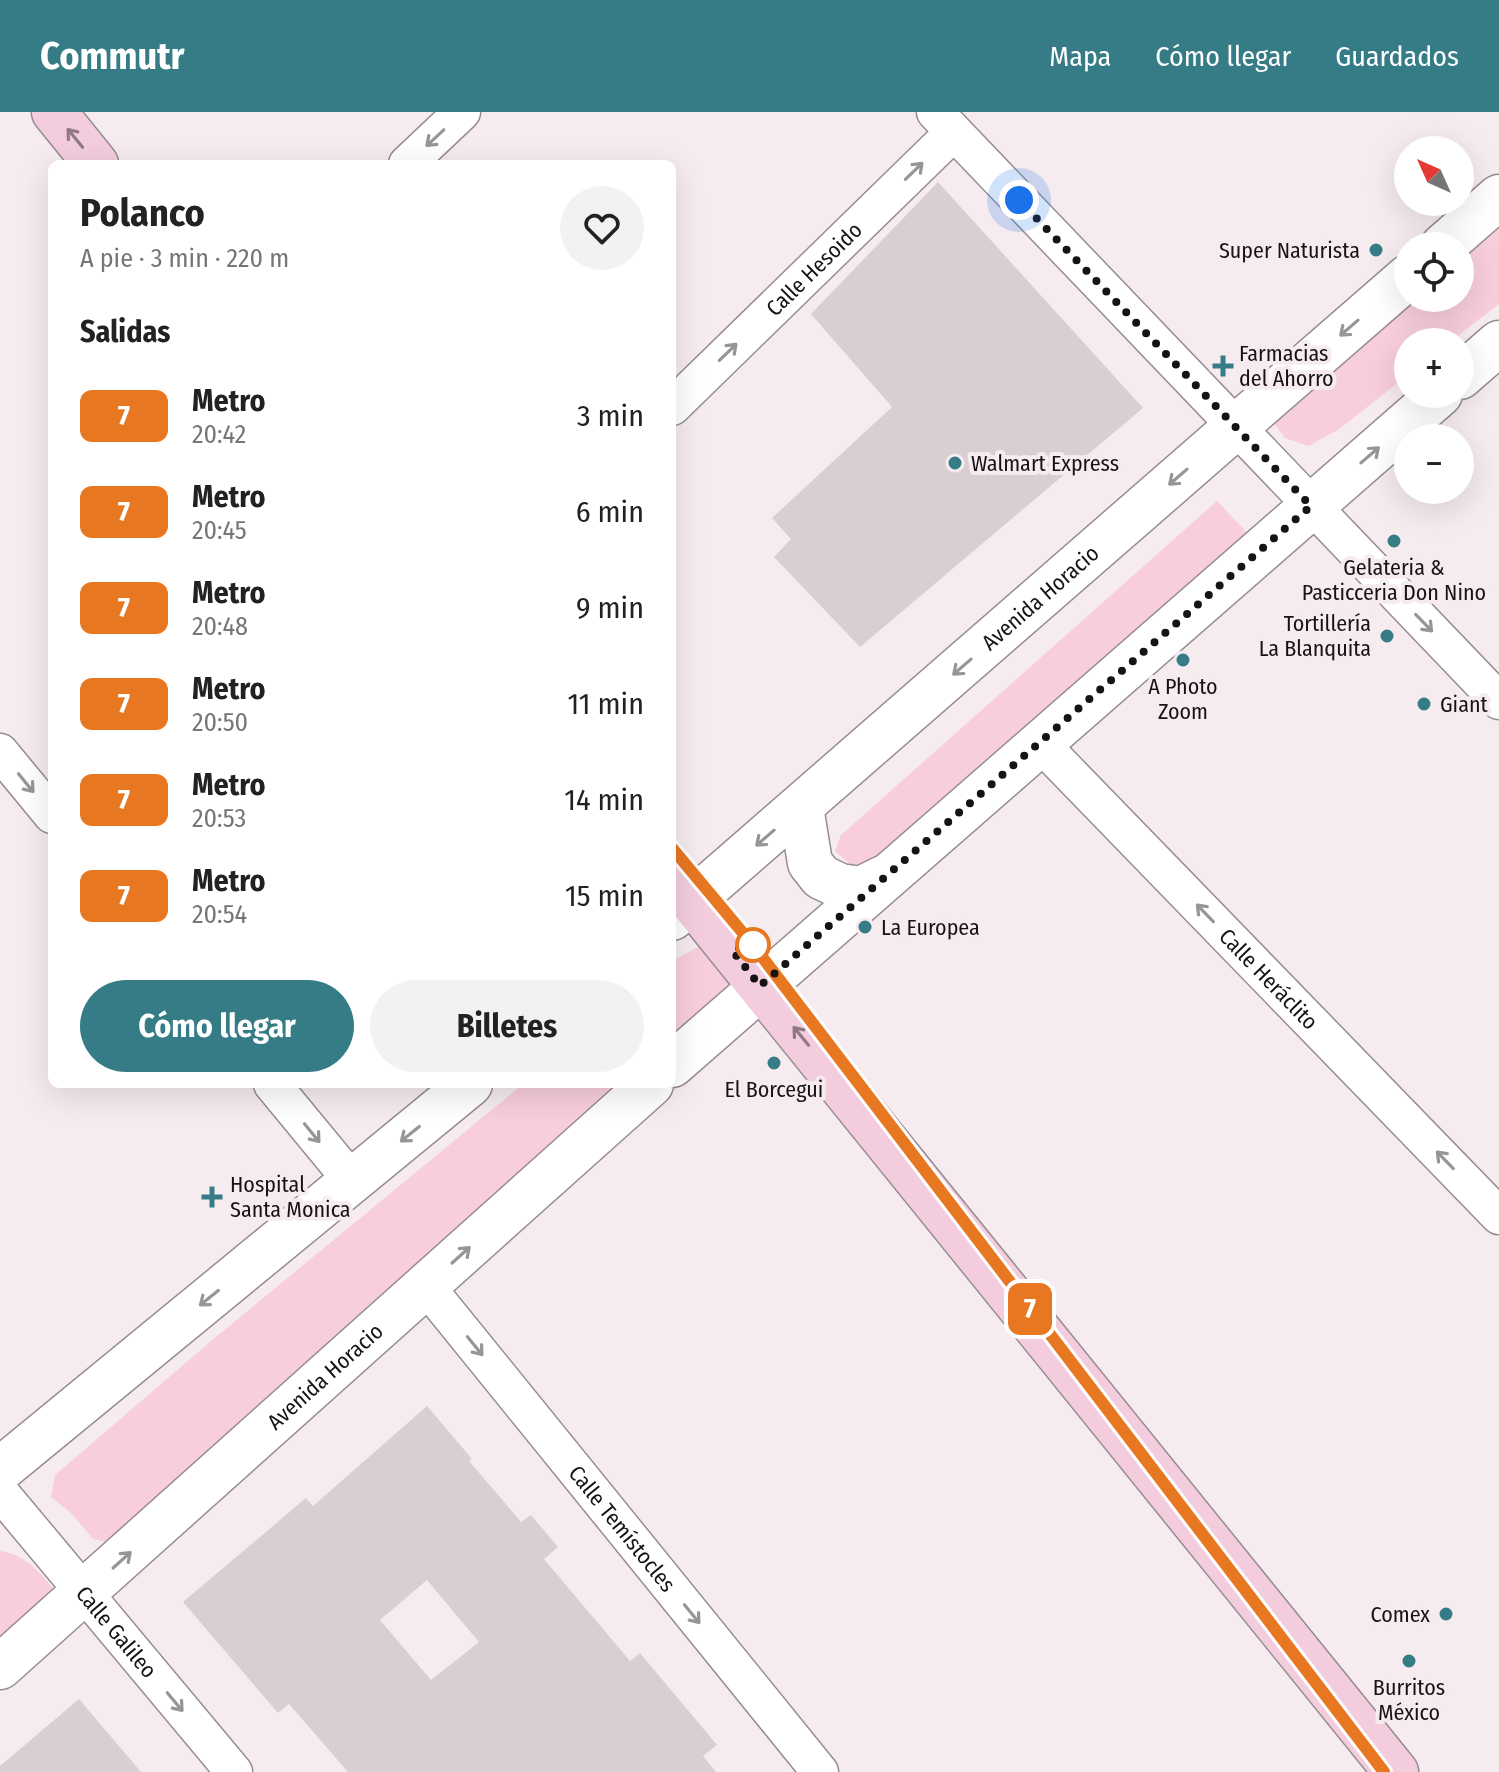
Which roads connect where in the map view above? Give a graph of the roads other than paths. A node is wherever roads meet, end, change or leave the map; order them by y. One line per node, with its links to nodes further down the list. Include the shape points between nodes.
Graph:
1 (54, 112): 4 (main road, one-way to 1)
2 (462, 112): 5 (street, one-way to 5)
3 (945, 122): 11 (street, Calle Hesoido, one-way to 3); 13 (street)
4 (93, 160)
5 (411, 160)
6 (1499, 197): 7 (street)
7 (1459, 232)
8 (1394, 289): 13 (street, Avenida Horacio, one-way to 13)
9 (1499, 343): 10 (street)
10 (1474, 365)
11 (676, 403)
12 (1424, 408): 14 (street, one-way to 12)
13 (1237, 426): 14 (street); 18 (street, Avenida Horacio, one-way to 18)
14 (1311, 506): 15 (street, one-way to 15); 16 (street)
15 (1499, 701)
16 (1039, 742): 20 (street); 28 (street, Calle Heráclito, one-way to 16)
17 (0, 752): 19 (street, one-way to 19)
18 (801, 807): 20 (street, via 810,863 821,877 861,889); 21 (street, Avenida Horacio, one-way to 21)
19 (48, 810)
20 (883, 878): 22 (street)
21 (679, 899): 22 (main road)
22 (760, 986): 23 (street); 36 (main road, one-way to 22)
23 (676, 1061)
24 (275, 1088): 27 (street, one-way to 27)
25 (465, 1088): 27 (street, one-way to 27)
26 (647, 1088): 29 (street, Avenida Horacio, one-way to 26)
27 (352, 1181): 30 (street, one-way to 30)
28 (1499, 1216)
29 (426, 1286): 32 (street, Avenida Horacio, one-way to 29); 35 (street, Calle Temístocles, one-way to 35)
30 (0, 1470)
31 (0, 1492): 32 (street, Calle Galileo)
32 (84, 1593): 33 (street, Avenida Horacio); 34 (street, Calle Galileo, one-way to 34)
33 (0, 1667)
34 (234, 1772)
35 (820, 1772)
36 (1396, 1772)

